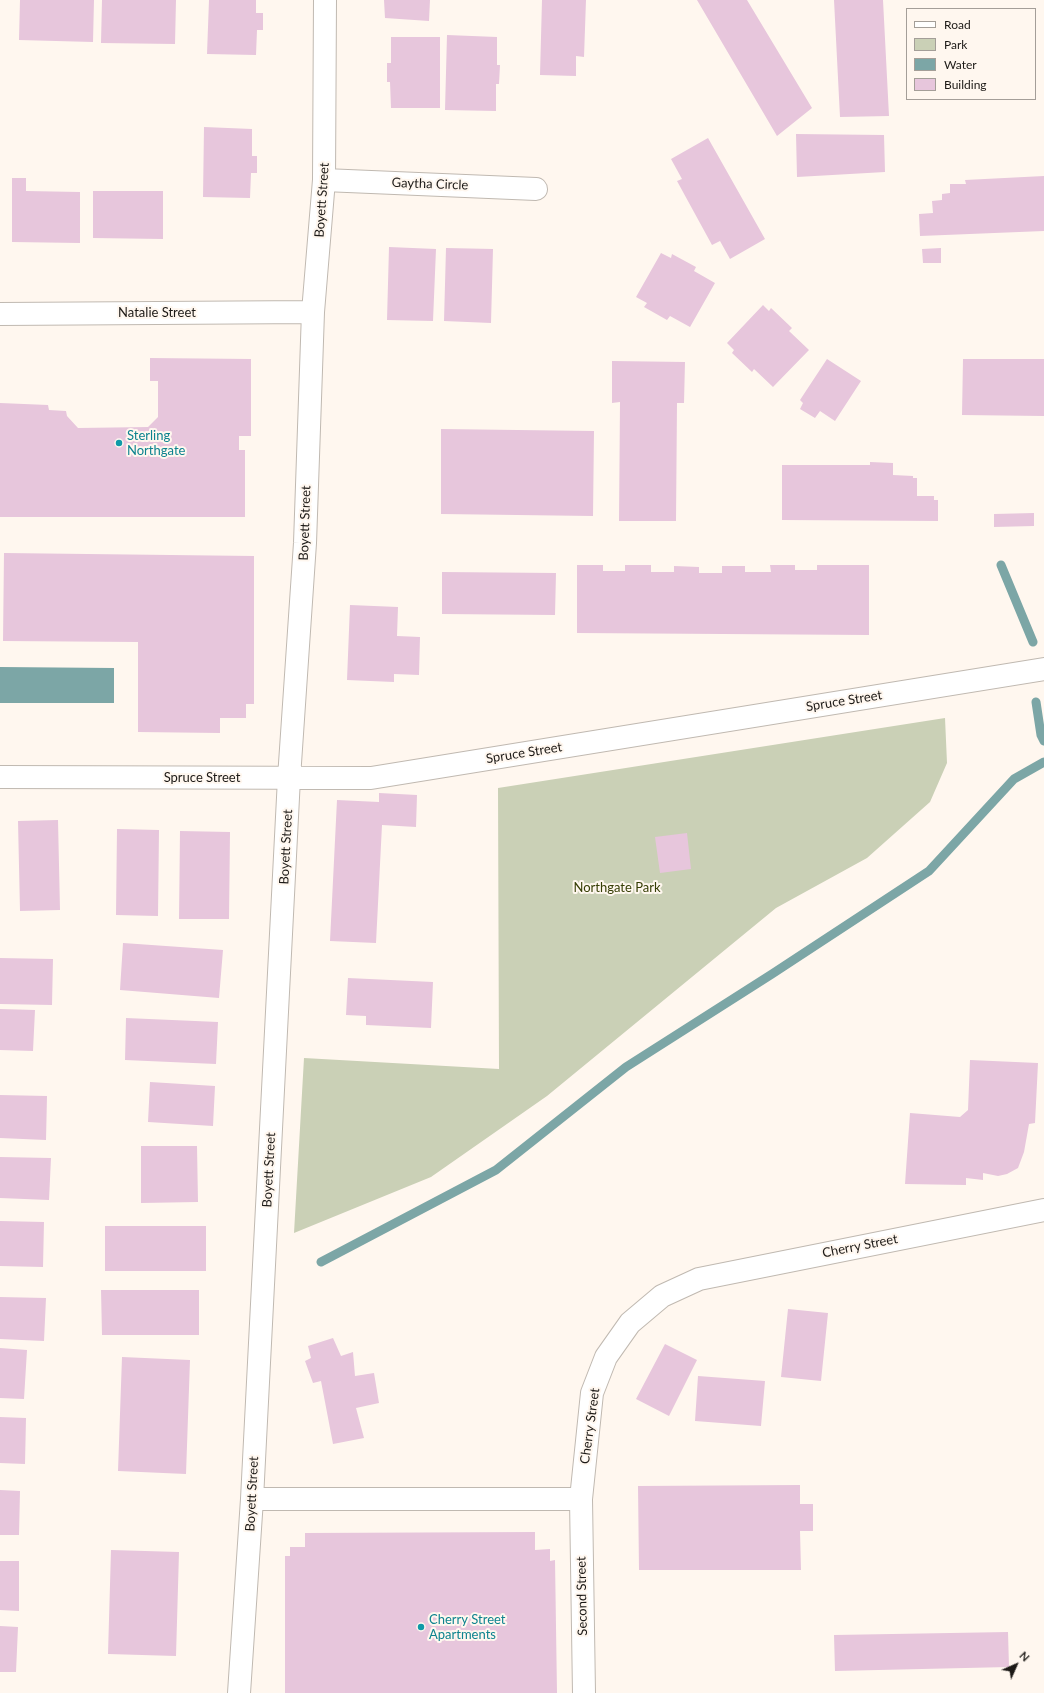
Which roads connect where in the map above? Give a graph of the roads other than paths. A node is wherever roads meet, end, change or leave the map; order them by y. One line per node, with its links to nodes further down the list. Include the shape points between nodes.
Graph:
1 (324, 0): 2 (street, Boyett Street)
2 (324, 180): 3 (street, Gaytha Circle); 4 (street, Boyett Street)
3 (536, 189)
4 (313, 312): 5 (street, Natalie Street); 8 (street, Boyett Street, via 305,542)
5 (0, 314)
6 (1044, 669): 8 (street, Spruce Street, via 371,778)
7 (0, 777): 8 (street, Spruce Street)
8 (289, 778): 11 (street, Boyett Street)
9 (1044, 1210): 10 (street, Cherry Street, via 706,1278 662,1296 630,1323 606,1357 592,1393)
10 (581, 1499): 11 (street); 13 (street, Second Street)
11 (252, 1500): 12 (street, Boyett Street)
12 (240, 1693)
13 (584, 1693)

